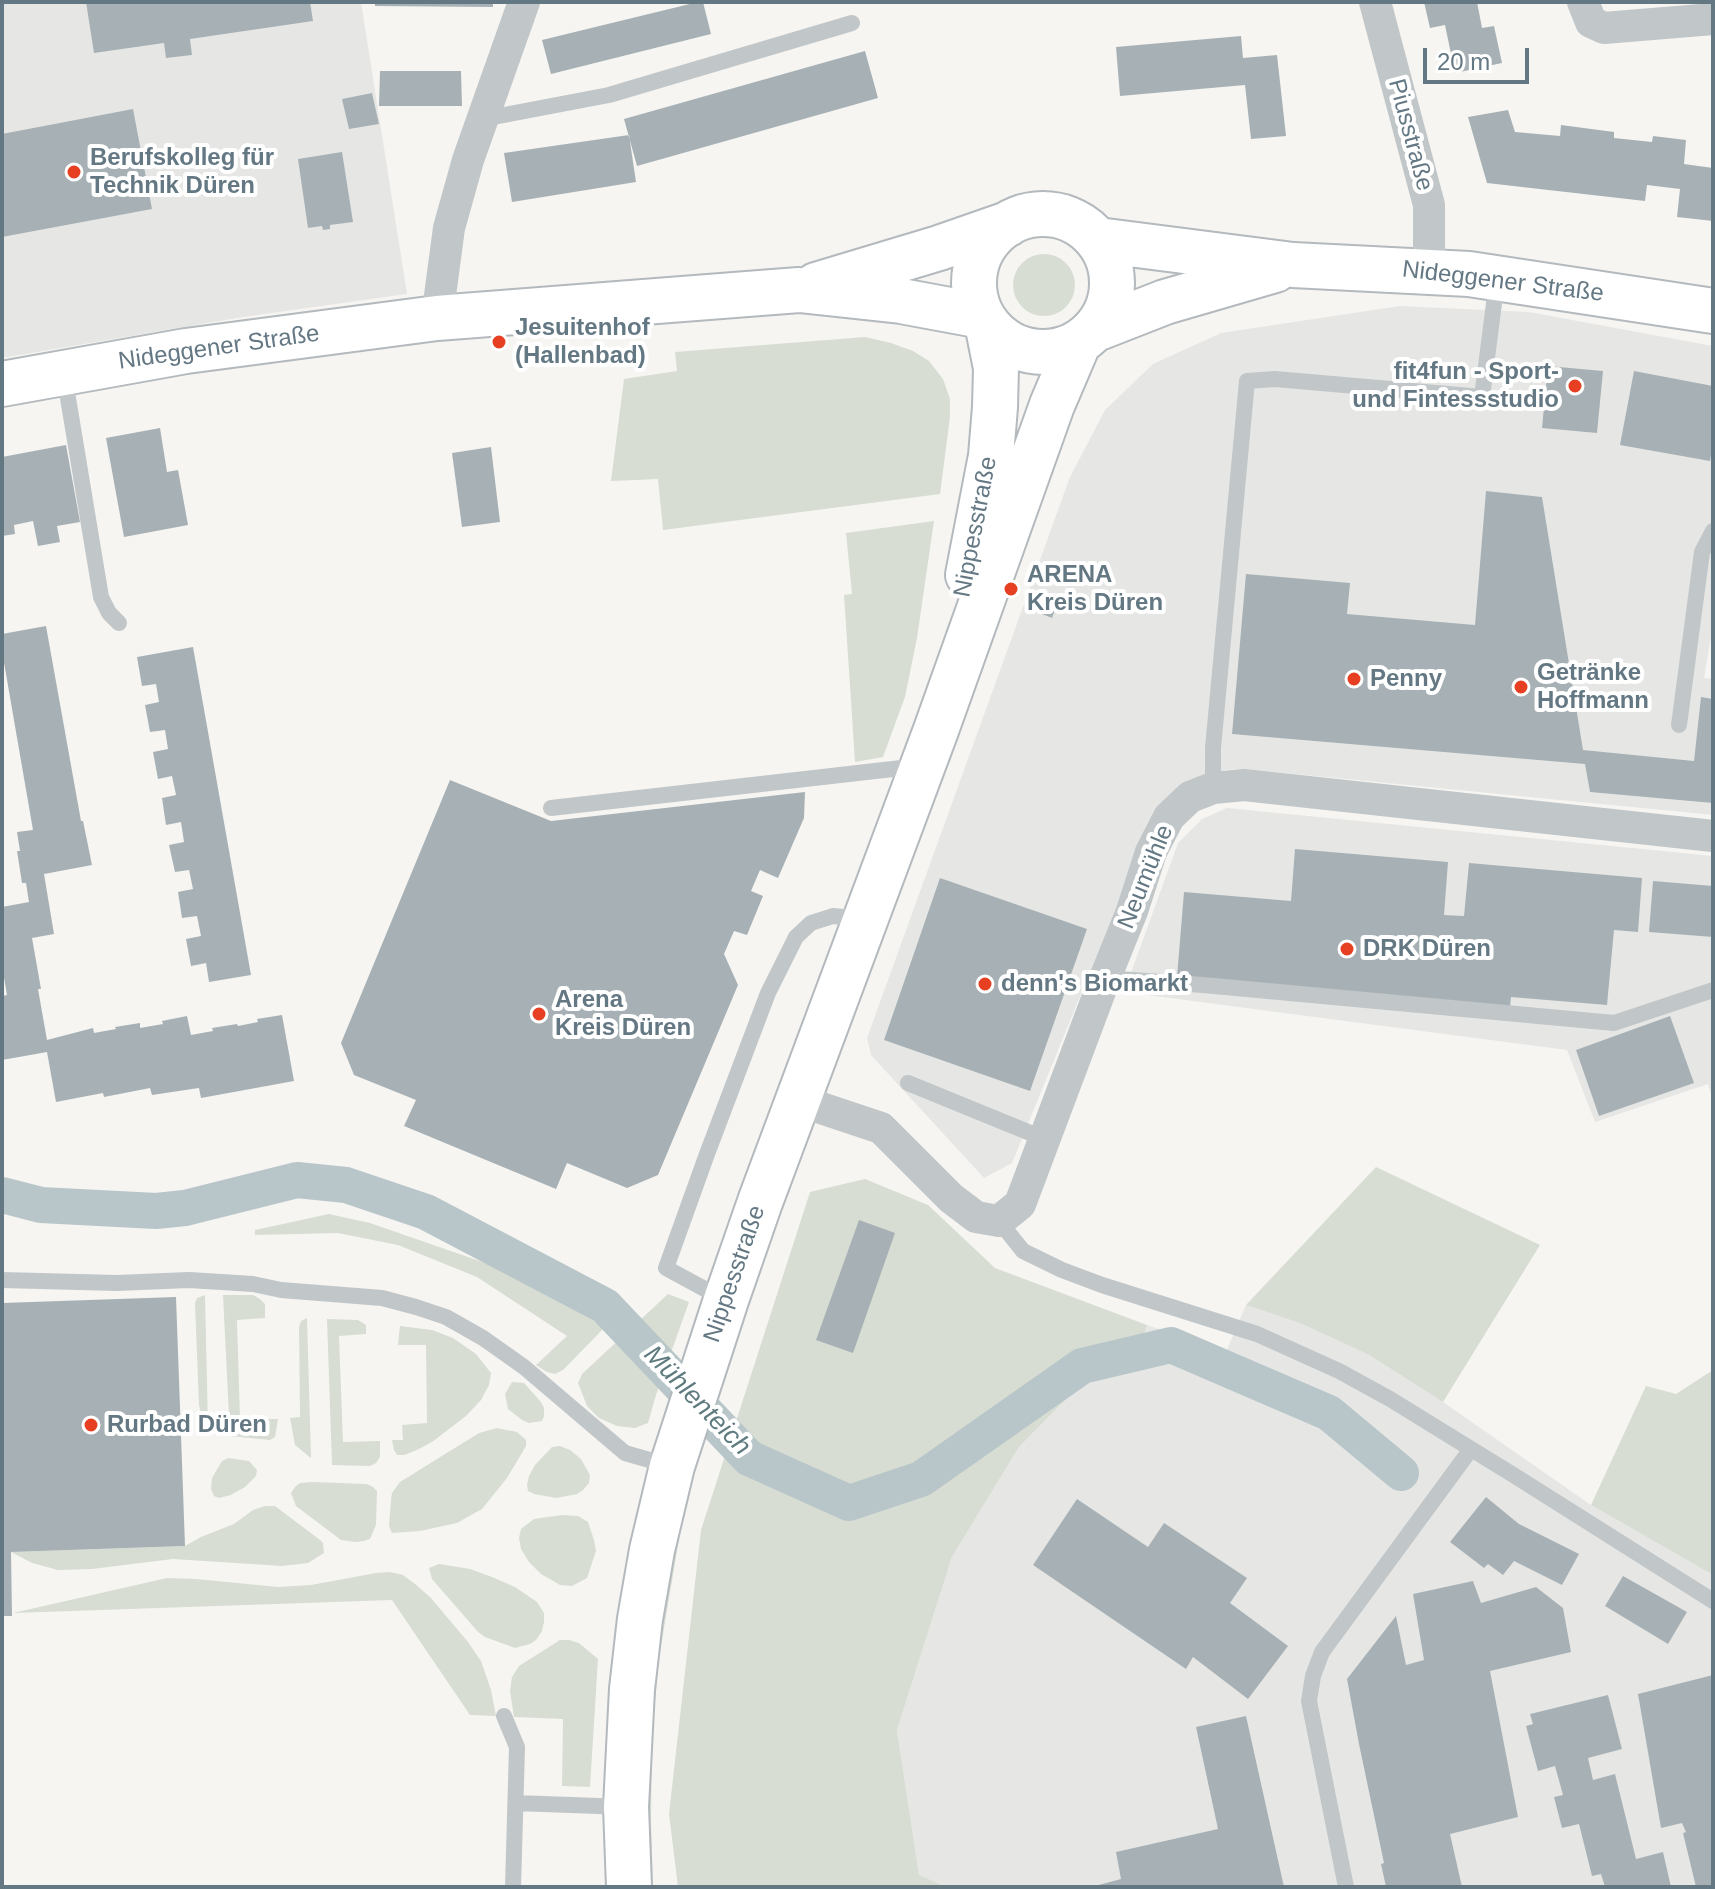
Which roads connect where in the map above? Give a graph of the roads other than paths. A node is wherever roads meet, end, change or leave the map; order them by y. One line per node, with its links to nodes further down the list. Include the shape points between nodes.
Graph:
1 (524, 2): 6 (street)
2 (1375, 2): 10 (street, Piusstraße, via 1429,205)
3 (1583, 2): 4 (street, via 1591,22 1604,28)
4 (1713, 19)
5 (852, 23): 6 (lane, via 609,95)
6 (483, 119): 14 (street, via 449,228)
7 (1008, 224): 8 (main road, via 1033,214 1059,215 1081,224); 12 (main road, Nideggener Straße); 15 (main road, via 988,241 976,264 974,291)
8 (1098, 240): 9 (main road, Nideggener Straße); 16 (main road, via 1111,269 1111,301)
9 (1293, 265): 10 (main road, Nideggener Straße); 16 (main road, Nideggener Straße, via 1165,302)
10 (1429, 271): 11 (main road, Nideggener Straße)
11 (1497, 278): 13 (main road, Nideggener Straße); 23 (lane, via 1482,397 1247,381)
12 (799, 290): 14 (main road, Nideggener Straße); 15 (main road, Nideggener Straße, via 901,301)
13 (1713, 311)
14 (437, 318): 17 (main road, Nideggener Straße)
15 (984, 320): 16 (main road, via 1005,341 1028,352 1054,352); 22 (main road, Nippesstraße, via 996,368 991,456)
16 (1087, 336): 22 (main road, Nippesstraße, via 1052,405)
17 (64, 372): 18 (main road, Nideggener Straße); 20 (lane, via 101,597)
18 (2, 384)
19 (1713, 531): 21 (lane, via 1702,552)
20 (119, 623)
21 (1679, 725)
22 (929, 748): 24 (lane); 26 (main road, Nippesstraße)
23 (1213, 788): 25 (street, Neumühle, via 1244,785); 27 (street, Neumühle, via 1190,797 1169,817)
24 (551, 808)
25 (1713, 836)
26 (865, 919): 30 (main road, Nippesstraße); 34 (lane, via 833,916 811,923 796,937 768,993 707,1154 666,1268)
27 (1105, 978): 28 (lane, via 1614,1023); 31 (street, Neumühle)
28 (1713, 990)
29 (908, 1083): 31 (lane)
30 (797, 1100): 32 (street, via 881,1128 951,1198 976,1217); 34 (main road, Nippesstraße)
31 (1045, 1139): 32 (street, Neumühle, via 1020,1204)
32 (999, 1221): 35 (lane, via 1023,1251 1049,1264 1257,1334 1339,1371)
33 (2, 1280): 36 (lane, via 253,1284 382,1298 416,1307 483,1338 625,1453)
34 (726, 1300): 36 (main road, Nippesstraße)
35 (1471, 1449): 37 (lane); 43 (lane, via 1322,1652 1313,1676 1309,1701)
36 (672, 1466): 40 (main road, Nippesstraße, via 640,1619)
37 (1713, 1601)
38 (504, 1716): 39 (lane, via 517,1747)
39 (516, 1803): 40 (lane); 41 (lane)
40 (626, 1807): 42 (main road, Nippesstraße)
41 (513, 1887)
42 (629, 1887)
43 (1346, 1887)

